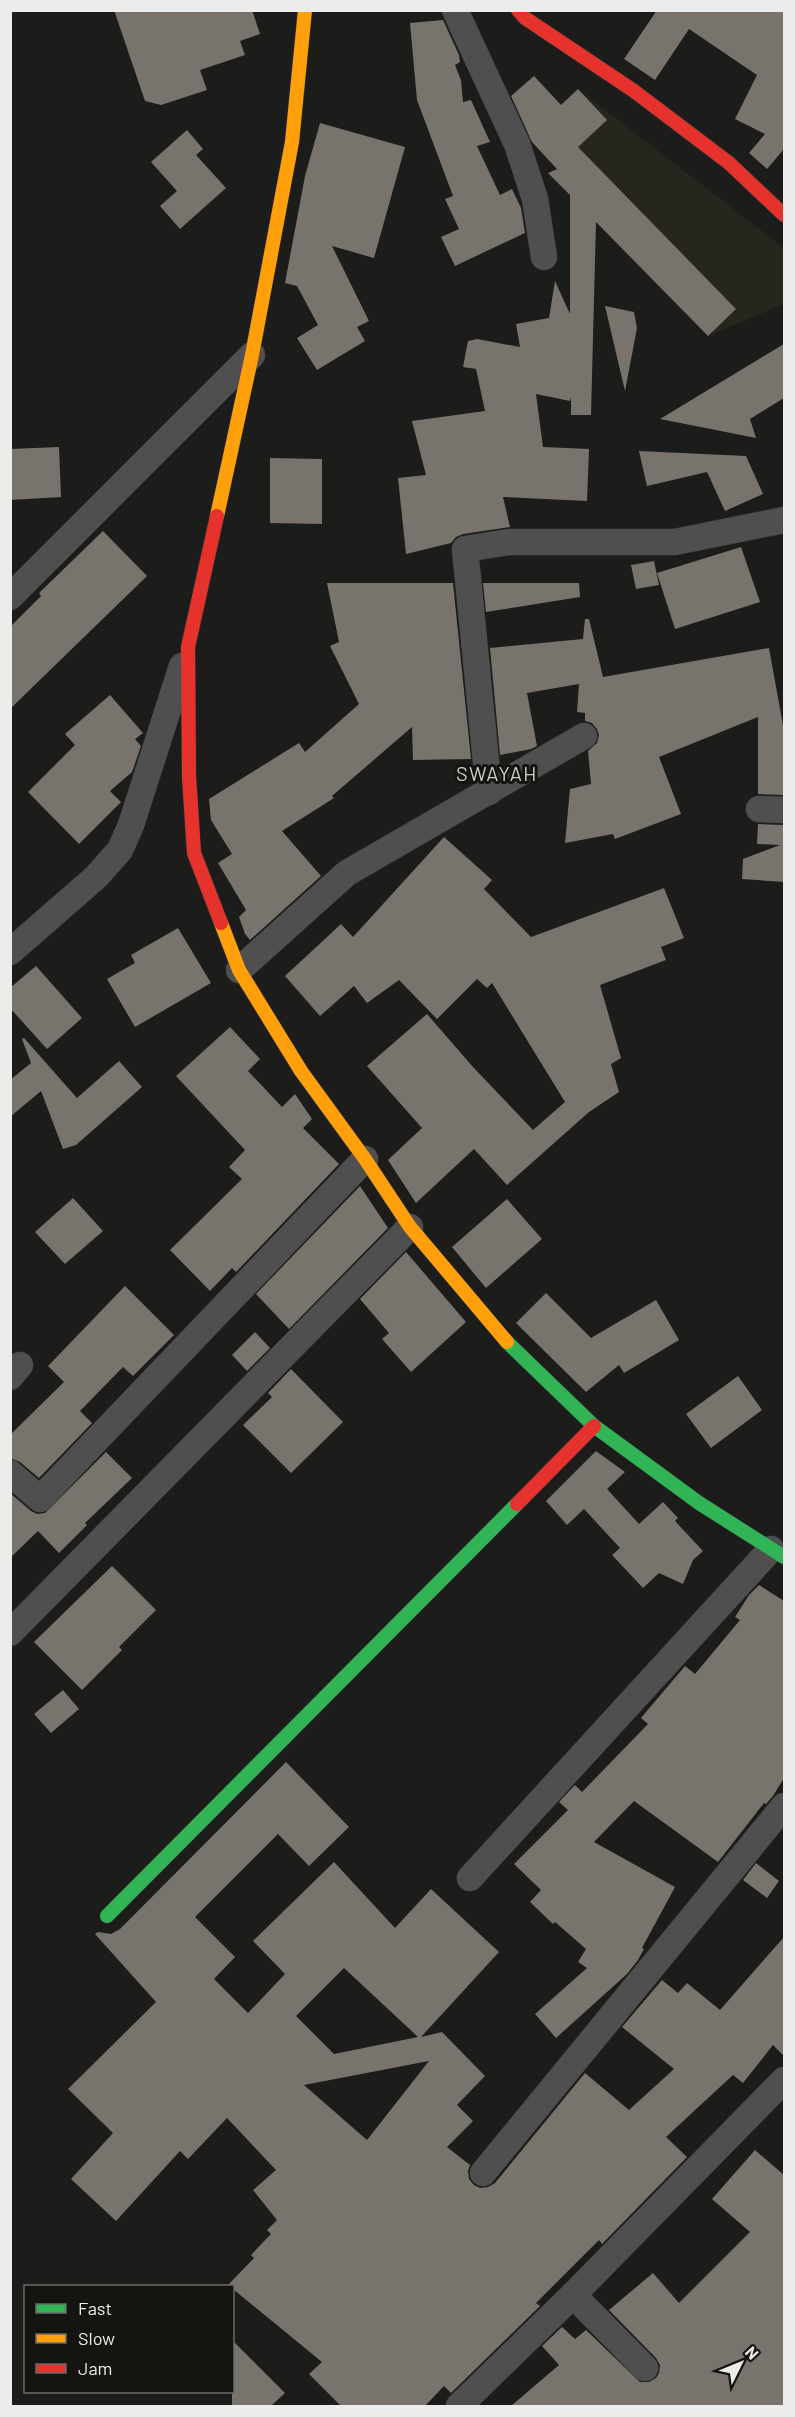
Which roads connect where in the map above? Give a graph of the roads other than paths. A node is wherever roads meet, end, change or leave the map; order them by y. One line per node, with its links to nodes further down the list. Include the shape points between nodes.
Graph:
1 (305, 10): 6 (street, via 292,142)
2 (455, 10): 5 (street, via 517,144 535,199)
3 (518, 10): 4 (street, via 729,164)
4 (784, 215)
5 (544, 257)
6 (252, 355): 8 (street); 9 (street)
7 (784, 520): 11 (street, via 675,542 509,542 465,549)
8 (10, 597)
9 (188, 646): 14 (street, via 120,850 96,877); 15 (street, via 194,852)
10 (584, 736): 11 (street)
11 (489, 792): 15 (street, via 347,873)
12 (759, 809): 13 (street)
13 (784, 810)
14 (10, 952)
15 (239, 969): 16 (street, via 301,1071)
16 (365, 1159): 17 (street); 19 (street, via 40,1498)
17 (410, 1227): 18 (street, via 507,1342); 21 (street)
18 (594, 1426): 20 (street, via 699,1503); 24 (street)
19 (10, 1473)
20 (778, 1553): 23 (street)
21 (10, 1633)
22 (784, 1806): 26 (street)
23 (470, 1878)
24 (107, 1916)
25 (784, 2080): 27 (street)
26 (483, 2173)
27 (573, 2295): 28 (street); 29 (street)
28 (645, 2368)
29 (459, 2406)

